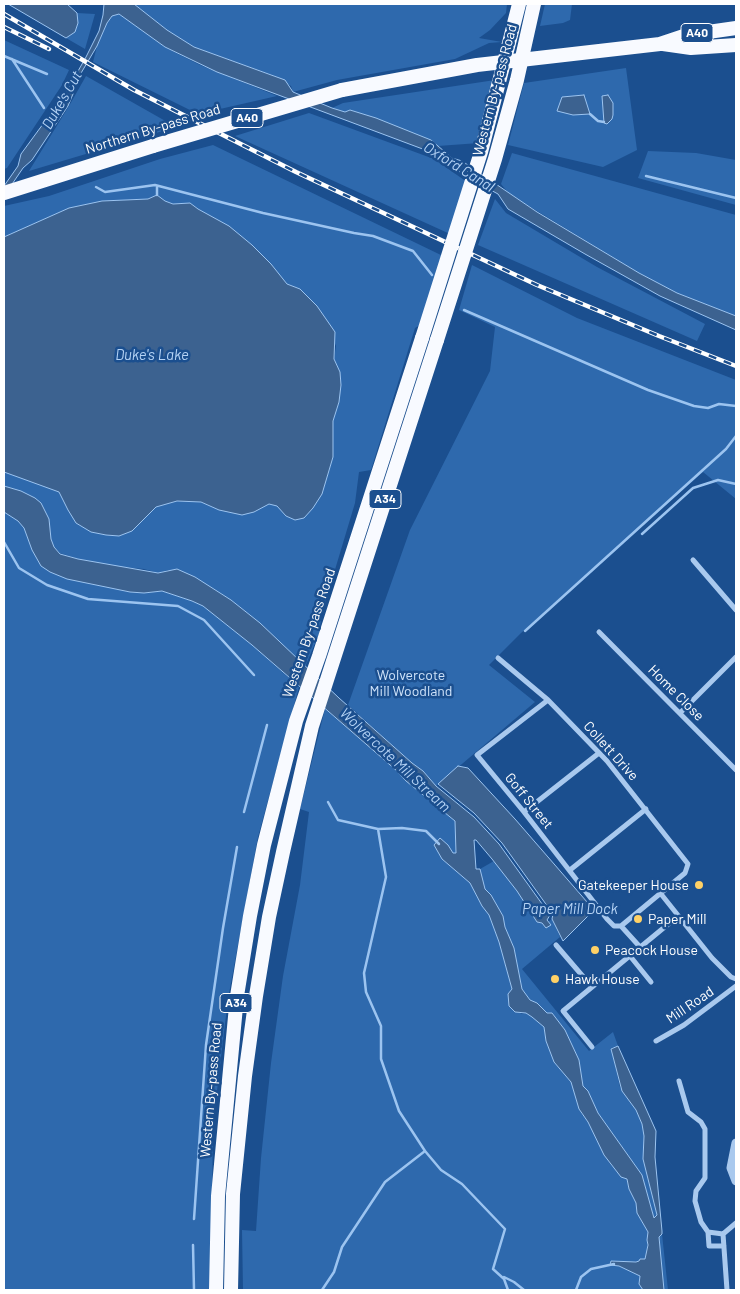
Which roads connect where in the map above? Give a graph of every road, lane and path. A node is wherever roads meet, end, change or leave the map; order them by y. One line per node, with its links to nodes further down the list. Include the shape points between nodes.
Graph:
1 (519, 4): 38 (highway, Western By-pass Road / A34, bridge, via 481,152 296,721 264,845 237,996 218,1196)
2 (534, 4): 39 (highway, Western By-pass Road / A34, bridge, via 495,159 312,726 282,852 245,1076 233,1194)
3 (736, 28): 4 (highway, A40, via 686,35)
4 (660, 44): 5 (highway, A40, via 691,48); 6 (highway, Northern By-pass Road / A40, bridge, via 477,64 342,90)
5 (736, 45)
6 (4, 193)
7 (693, 560): 8 (street)
8 (736, 610)
9 (599, 632): 13 (street, Home Close)
10 (736, 656): 13 (street)
11 (498, 658): 12 (street, Collett Drive)
12 (548, 700): 14 (street, Collett Drive); 17 (street, Goff Street, via 477,755)
13 (680, 713): 15 (street, Home Close)
14 (599, 753): 16 (street, Collett Drive); 17 (street)
15 (736, 770)
16 (646, 809): 18 (street); 19 (street, Collett Drive, via 688,864 685,873)
17 (524, 812): 18 (street, Goff Street)
18 (570, 870): 21 (street, Goff Street, via 614,926)
19 (661, 894): 20 (street); 21 (street)
20 (678, 916): 23 (street); 25 (street, via 712,958)
21 (622, 926): 23 (street)
22 (556, 945): 28 (street)
23 (640, 948): 24 (street)
24 (630, 956): 26 (street); 28 (street)
25 (736, 979)
26 (651, 982)
27 (736, 986): 29 (street, Mill Road, via 684,1025)
28 (592, 987): 30 (street, via 563,1010)
29 (656, 1041)
30 (592, 1047)
31 (679, 1081): 35 (street, via 688,1112 705,1129 705,1178 696,1191 695,1201 701,1222)
32 (736, 1142): 33 (street, via 731,1168)
33 (736, 1181)
34 (736, 1224): 36 (street)
35 (708, 1232): 36 (street); 37 (street, via 709,1246)
36 (723, 1234): 37 (street)
37 (724, 1246): 40 (street)
38 (216, 1290)
39 (231, 1290)
40 (727, 1290)

